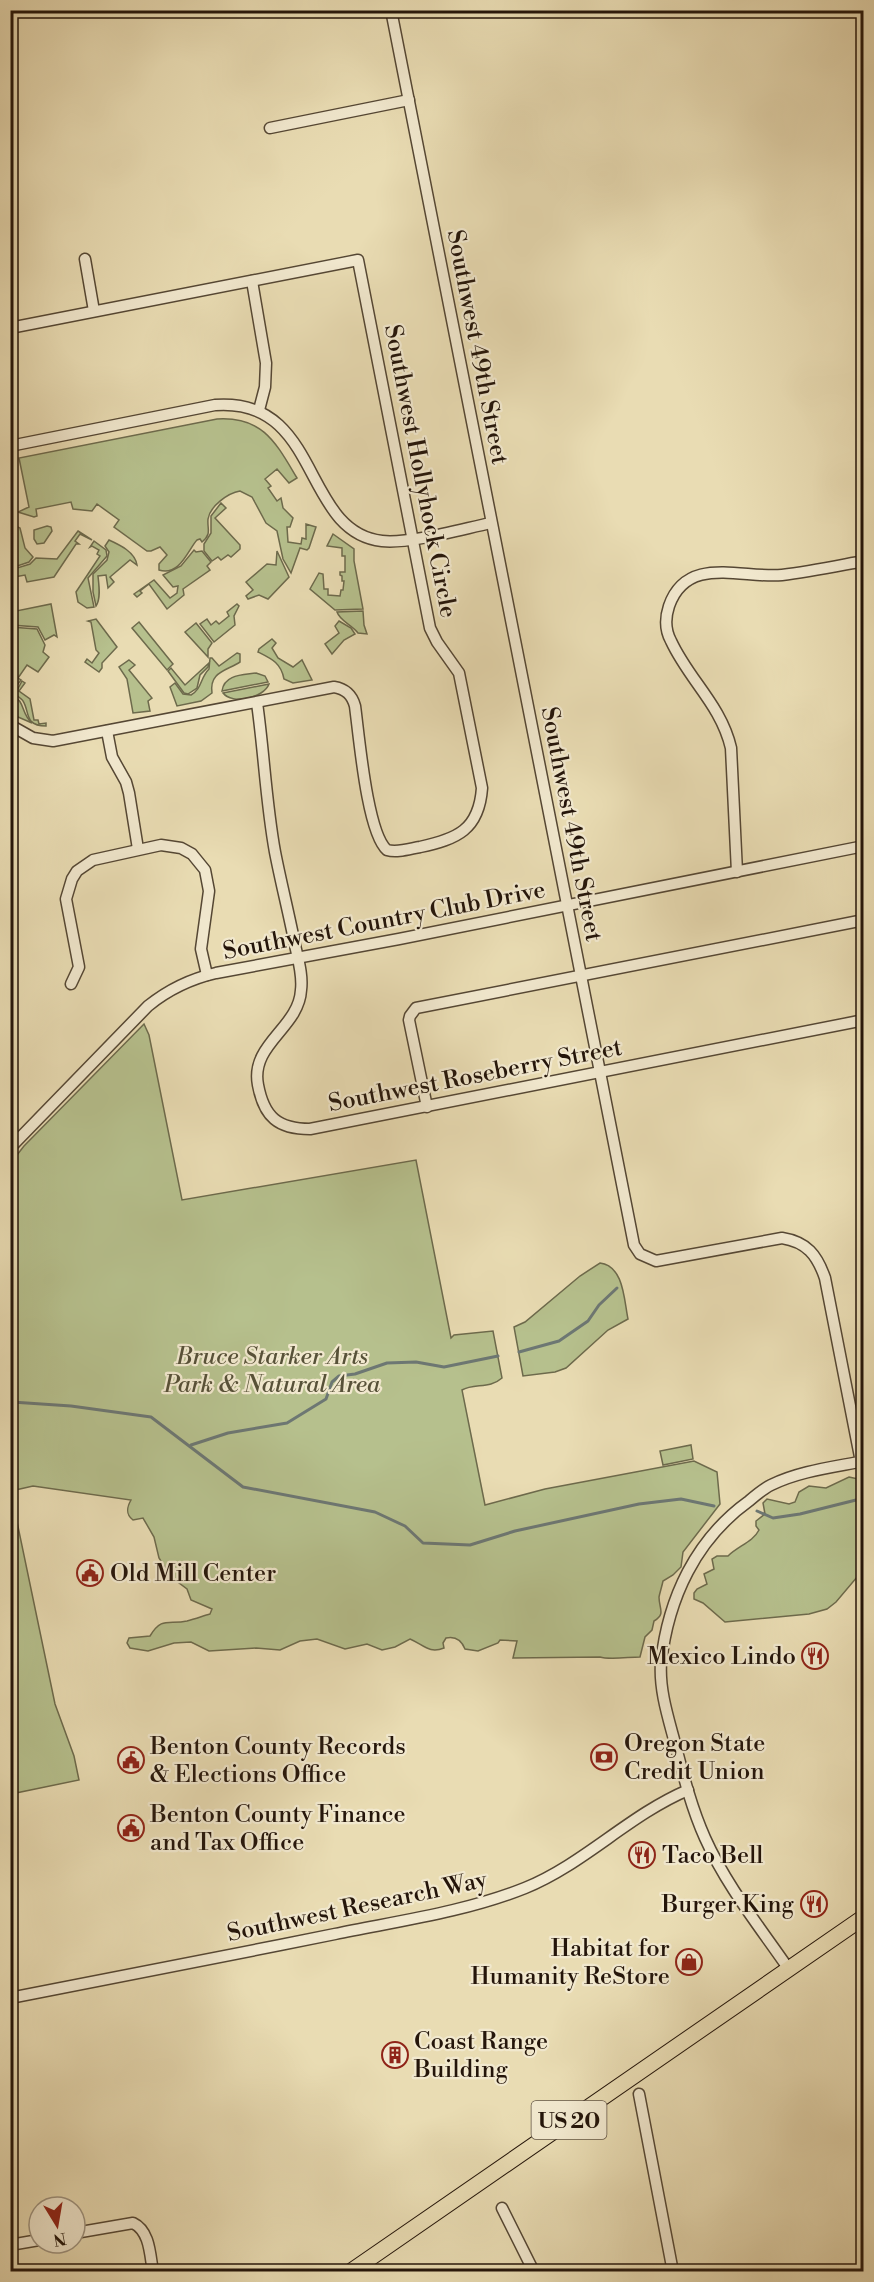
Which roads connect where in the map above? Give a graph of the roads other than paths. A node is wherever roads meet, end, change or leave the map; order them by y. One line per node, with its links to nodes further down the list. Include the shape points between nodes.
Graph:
1 (391, 10): 2 (street, Southwest 49th Street)
2 (409, 100): 3 (street); 10 (street, Southwest 49th Street)
3 (270, 128)
4 (85, 260): 6 (street)
5 (252, 281): 6 (street, Southwest Hollyhock Circle); 8 (street, via 266,363); 11 (street, Southwest Hollyhock Circle, via 358,260)
6 (94, 312): 7 (street, Southwest Hollyhock Circle)
7 (10, 328)
8 (259, 410): 9 (street, via 244,405 215,405); 11 (street, via 286,432 332,508 348,526 360,535 383,541)
9 (10, 446)
10 (491, 523): 11 (street); 20 (street, Southwest 49th Street)
11 (413, 538): 13 (street, Southwest Hollyhock Circle, via 430,628 462,681 482,788 477,813 465,830 442,842 387,850 379,840 366,794 353,698 334,687)
12 (864, 561): 19 (street, via 780,575 704,573 689,579 671,600 668,635 716,708 731,748)
13 (257, 703): 15 (street, Southwest Hollyhock Circle); 22 (street, Southwest Roseberry Street, via 274,843)
14 (10, 725): 15 (street, Southwest Hollyhock Circle, via 42,741)
15 (107, 731): 17 (street, via 112,757 126,782)
16 (863, 846): 18 (street); 19 (street, Southwest Country Club Drive)
17 (138, 849): 23 (street, via 161,845 182,848 205,870 209,891 201,949); 25 (street, via 93,860 72,879 66,899 79,967)
18 (864, 851)
19 (737, 872): 20 (street, Southwest Country Club Drive)
20 (568, 906): 22 (street, Southwest Country Club Drive); 24 (street, Southwest 49th Street)
21 (864, 920): 24 (street)
22 (297, 958): 23 (street, Southwest Country Club Drive); 28 (street, Southwest Roseberry Street, via 302,989 299,1005 258,1063 261,1100 273,1119 290,1128 310,1129)
23 (207, 975): 29 (street, Southwest Country Club Drive, via 173,989 148,1006)
24 (581, 976): 27 (street, Southwest 49th Street); 28 (street, via 413,1011 409,1020)
25 (71, 984)
26 (864, 1020): 27 (street, Southwest Roseberry Street)
27 (601, 1072): 28 (street, Southwest Roseberry Street); 30 (street, Southwest 49th Street, via 631,1231 640,1254 656,1261 782,1238 801,1243 815,1254 825,1278)
28 (427, 1107)
29 (10, 1148)
30 (862, 1461): 31 (street, via 771,1485 712,1532 689,1566 673,1603 661,1664 665,1706)
31 (688, 1790): 33 (street, via 717,1862); 34 (street, Southwest Research Way, via 662,1802 546,1878 498,1898)
32 (863, 1918): 33 (highway, US 20)
33 (788, 1968): 41 (highway, US 20)
34 (10, 1998)
35 (639, 2094): 43 (street)
36 (502, 2208): 42 (street)
37 (87, 2231): 40 (street, via 133,2223 146,2236)
38 (27, 2242): 39 (street)
39 (10, 2245)
40 (153, 2271)
41 (350, 2271)
42 (534, 2271)
43 (673, 2271)

